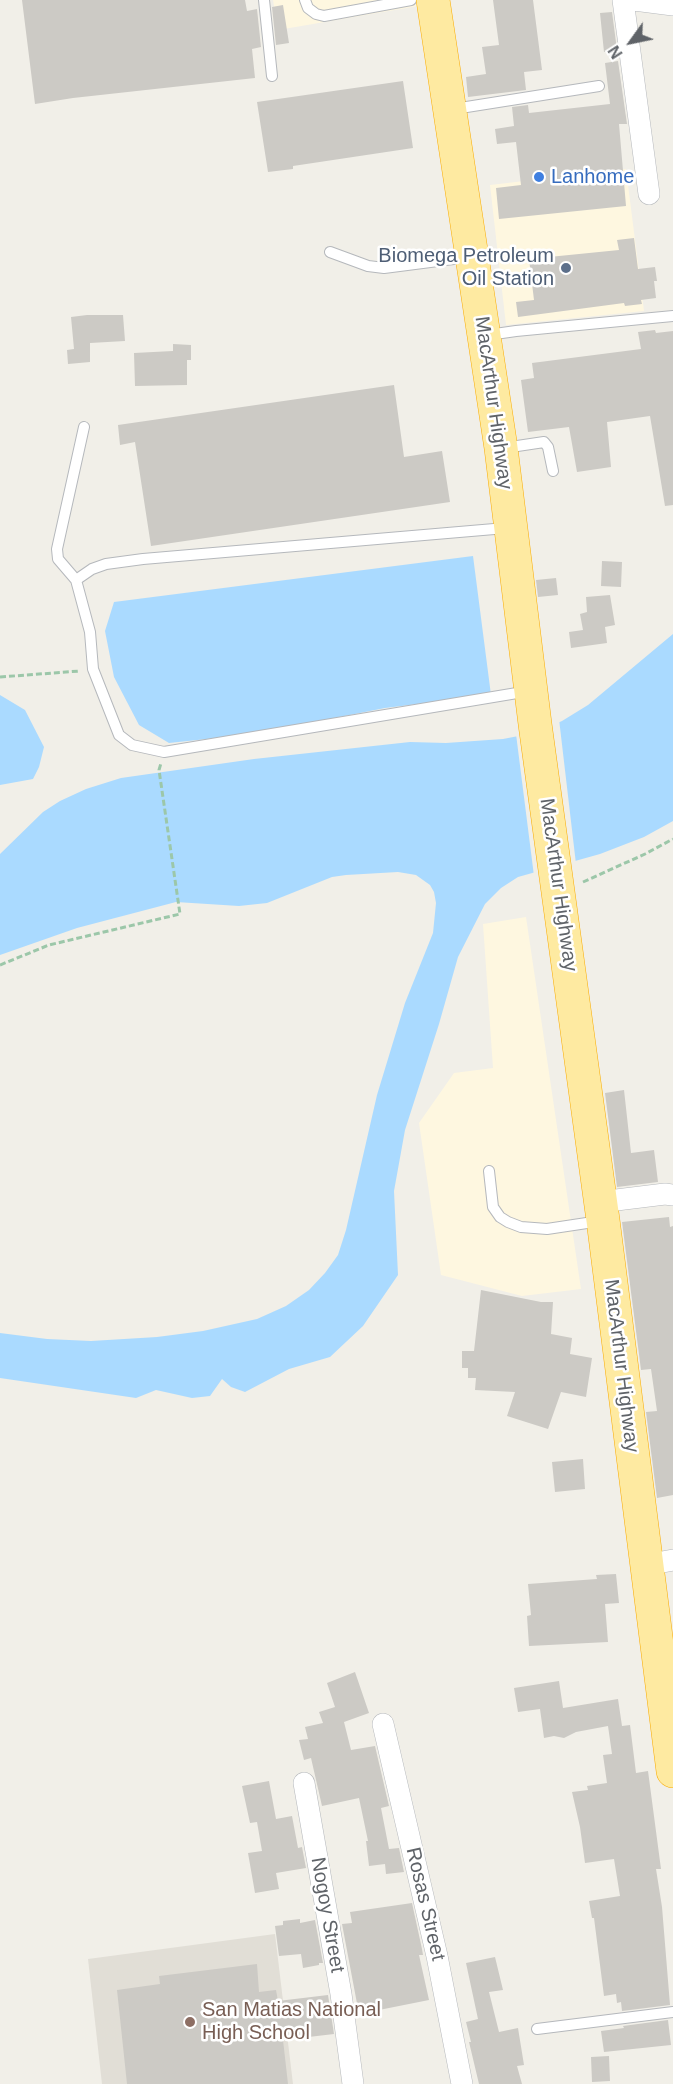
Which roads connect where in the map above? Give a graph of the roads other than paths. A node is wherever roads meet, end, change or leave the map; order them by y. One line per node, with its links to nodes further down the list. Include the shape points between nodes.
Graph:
1 (264, 0): 8 (lane)
2 (304, 0): 3 (lane, via 316,14 324,16)
3 (411, 0)
4 (433, 0): 10 (highway, MacArthur Highway)
5 (623, 0): 11 (street)
6 (634, 0): 7 (street)
7 (673, 5)
8 (272, 76)
9 (599, 87): 10 (lane)
10 (451, 109): 13 (highway, MacArthur Highway)
11 (648, 194)
12 (330, 252): 13 (lane, via 384,268)
13 (473, 256): 15 (highway, MacArthur Highway)
14 (673, 316): 15 (lane)
15 (485, 336): 17 (highway, MacArthur Highway)
16 (84, 427): 20 (lane, via 57,549 58,559)
17 (501, 448): 18 (lane, via 544,442); 19 (highway, MacArthur Highway)
18 (553, 471)
19 (510, 528): 20 (lane, via 143,559 106,564); 21 (highway, MacArthur Highway)
20 (76, 580): 21 (lane, via 90,632 93,669 119,735 132,745 164,752)
21 (532, 690): 24 (highway, MacArthur Highway)
22 (489, 1171): 24 (lane, via 493,1207 500,1217 520,1227 548,1229)
23 (673, 1195): 24 (street)
24 (602, 1211): 25 (highway, MacArthur Highway)
25 (660, 1562): 27 (highway, MacArthur Highway)
26 (383, 1724): 32 (street, Rosas Street, via 437,1956)
27 (673, 1769)
28 (304, 1783): 31 (street, Nogoy Street)
29 (673, 2012): 30 (lane)
30 (537, 2029)
31 (353, 2084)
32 (462, 2084)

